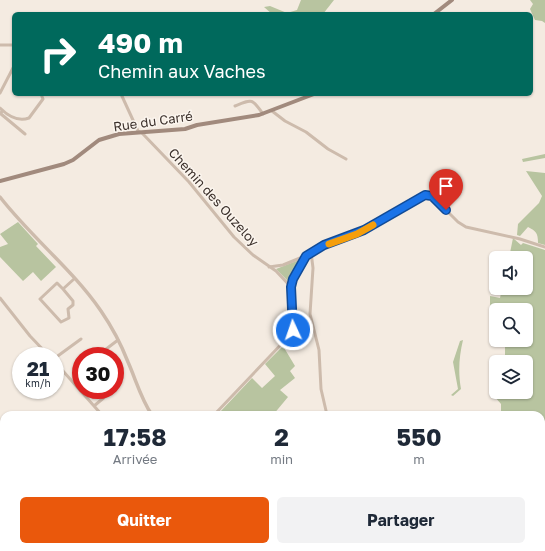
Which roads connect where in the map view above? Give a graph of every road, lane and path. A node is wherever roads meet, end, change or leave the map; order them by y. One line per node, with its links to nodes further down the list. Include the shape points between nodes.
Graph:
1 (452, 0): 2 (main road)
2 (437, 12)
3 (0, 45): 4 (street)
4 (12, 45)
5 (12, 69): 6 (street)
6 (10, 72): 7 (street)
7 (0, 93)
8 (42, 96): 12 (street, via 43,99 29,118 18,119)
9 (123, 96): 15 (street, Chemin des Ouzeloy, via 132,120 138,131)
10 (309, 96): 13 (main road, Rue du Carré)
11 (235, 106): 14 (street, via 254,101)
12 (1, 109): 16 (street, via 2,114)
13 (272, 111): 14 (main road, Rue du Carré); 17 (street)
14 (263, 114): 15 (main road, Rue du Carré, via 185,129)
15 (142, 132): 18 (main road, Rue du Carré, via 119,134 99,140 64,164); 23 (street, Chemin des Ouzeloy, via 189,182 234,237)
16 (25, 134)
17 (346, 159)
18 (0, 181)
19 (0, 197): 24 (street)
20 (545, 247): 21 (street, via 466,227 429,195 419,197 364,230)
21 (311, 252): 22 (street); 39 (street, via 313,268 310,314 319,350 321,389)
22 (306, 256): 23 (street, via 283,265); 25 (street)
23 (269, 267): 25 (street, Chemin des Ouzeloy, via 282,276)
24 (74, 279): 26 (street); 29 (street, via 100,310)
25 (291, 287): 38 (street, via 291,334)
26 (63, 289): 26 (street, via 57,283 40,299 61,322 69,318 68,309 73,305 73,301)
27 (0, 298): 30 (street)
28 (81, 339): 32 (street)
29 (118, 340): 31 (street); 37 (street)
30 (40, 347)
31 (109, 347)
32 (64, 351)
33 (64, 372): 35 (street)
34 (102, 399): 35 (street)
35 (94, 406): 36 (street)
36 (98, 411)
37 (150, 411)
38 (218, 411)
39 (326, 411)

